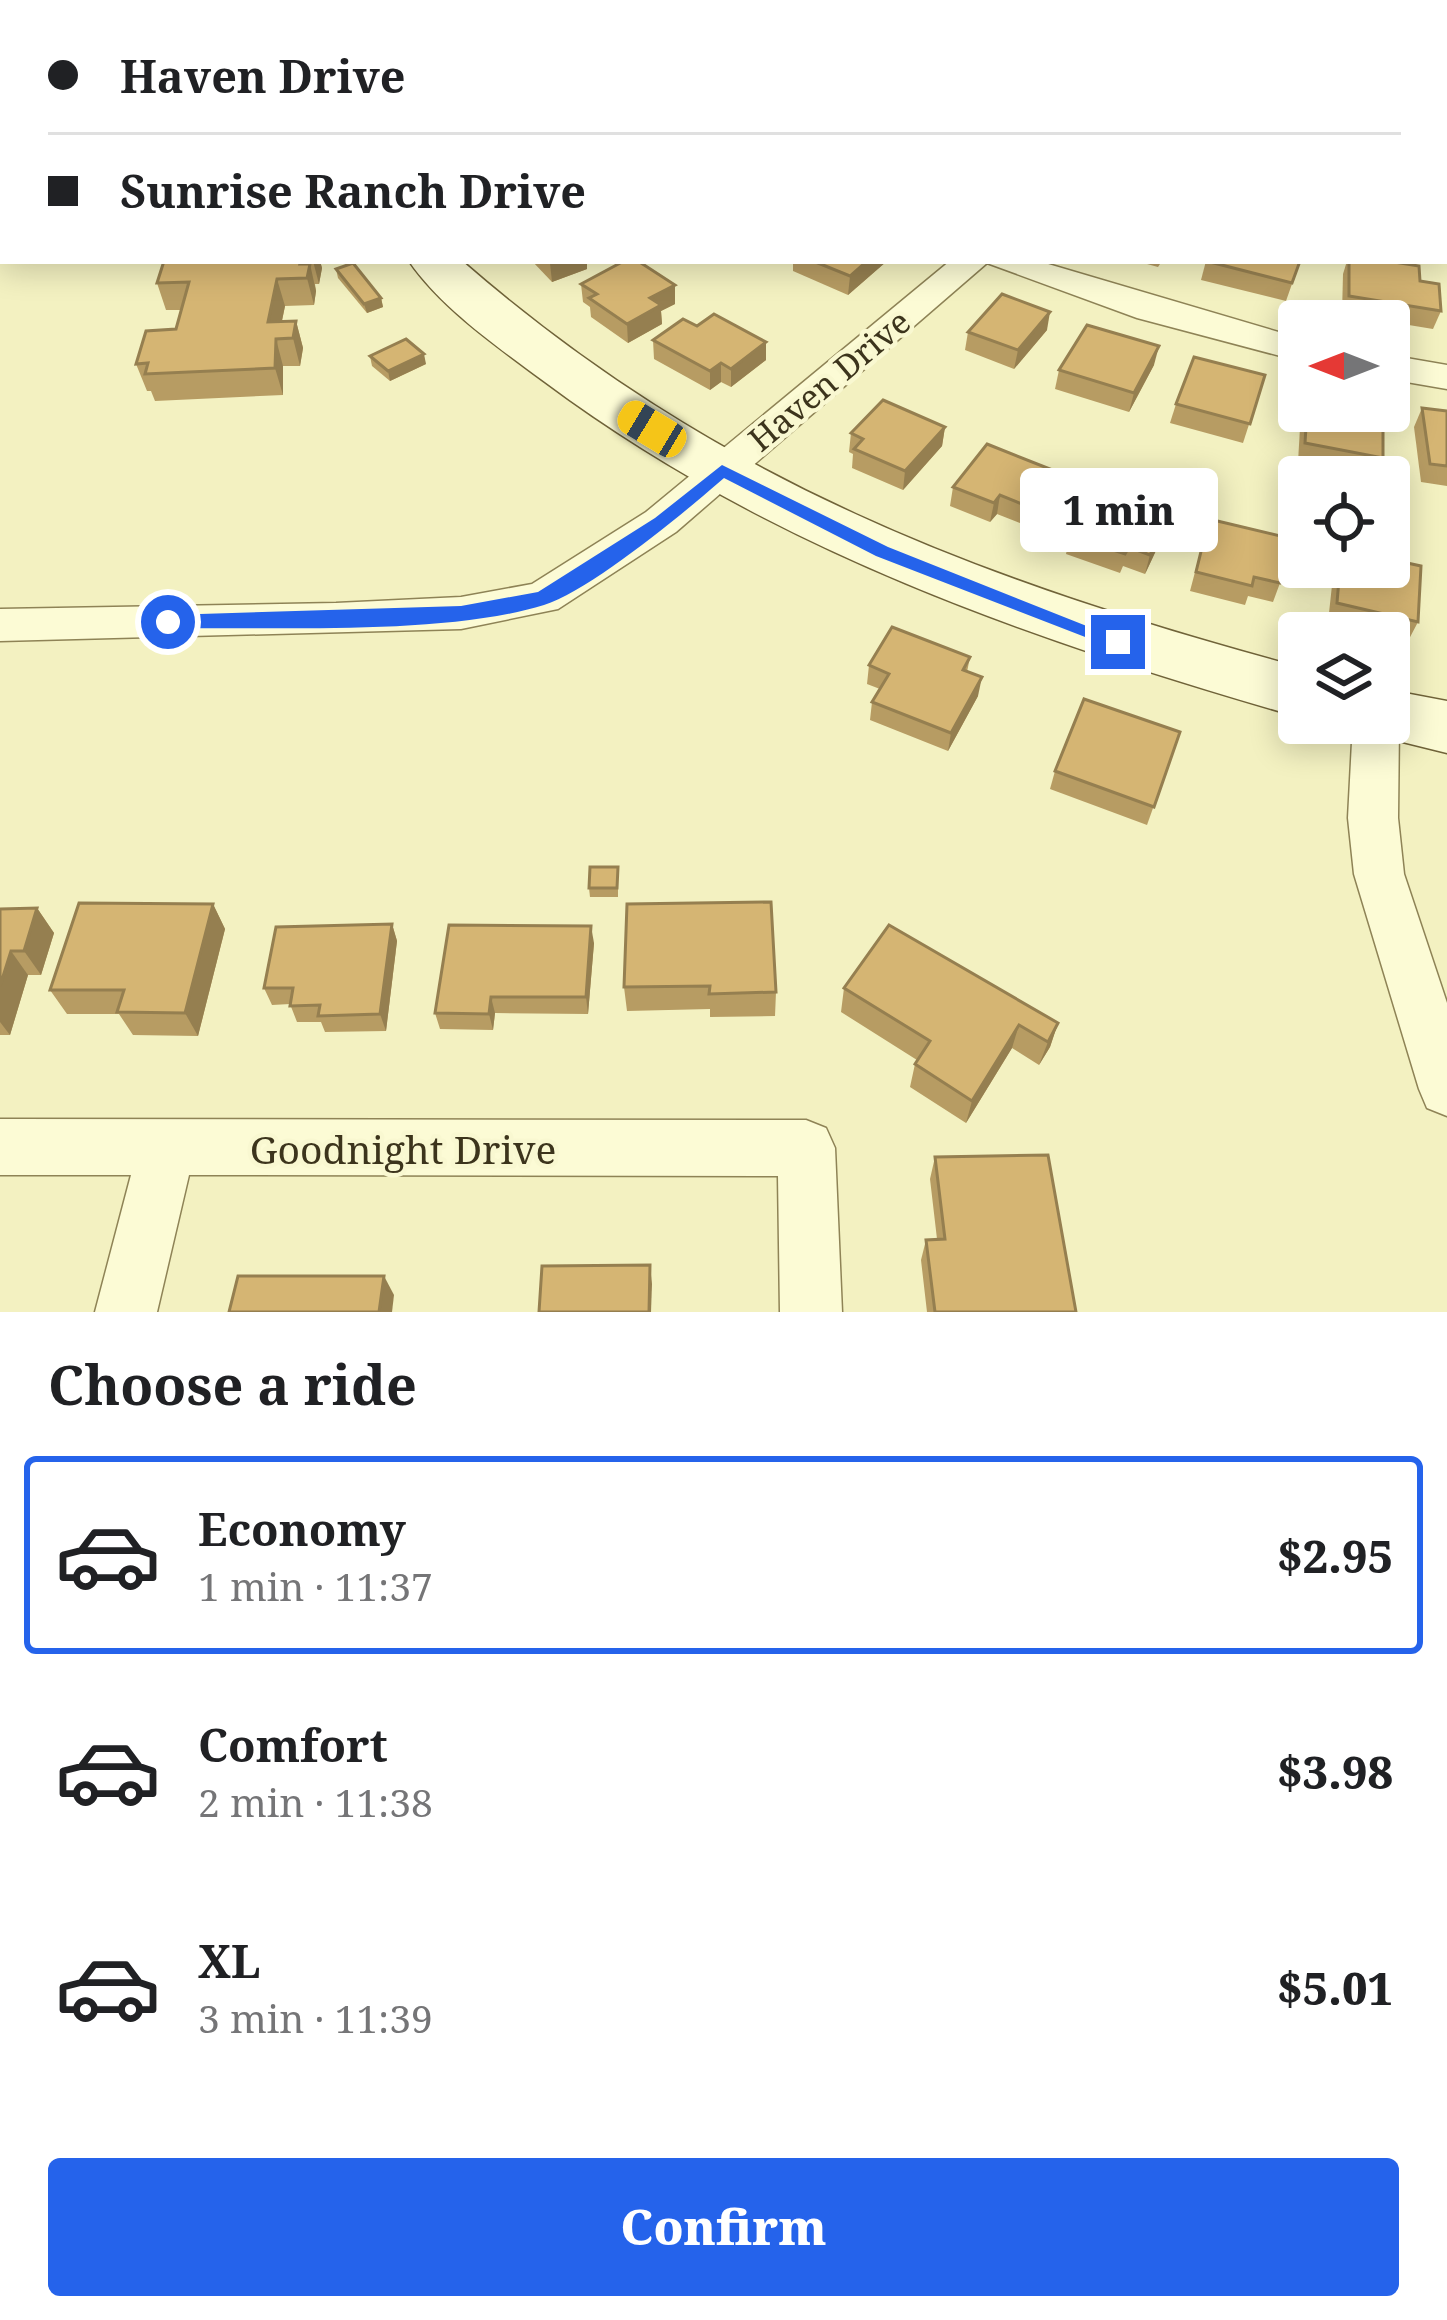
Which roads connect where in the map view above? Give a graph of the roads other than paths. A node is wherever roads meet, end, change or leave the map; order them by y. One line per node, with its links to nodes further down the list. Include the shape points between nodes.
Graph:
1 (436, 264): 7 (street, via 552,363)
2 (967, 264): 7 (street, Haven Drive)
3 (1013, 264): 4 (street)
4 (1278, 344)
5 (1410, 371): 6 (street)
6 (1447, 377)
7 (722, 470): 8 (street, Haven Drive, via 662,522 543,598 461,613 336,620); 9 (street, via 882,551 1044,617)
8 (0, 625)
9 (1278, 686)
10 (1410, 719): 11 (street)
11 (1447, 727)
12 (1375, 744): 13 (street, via 1379,874)
13 (1447, 1089)
14 (0, 1147): 15 (street, Goodnight Drive)
15 (166, 1148): 16 (street); 17 (street, Goodnight Drive, via 806,1148)
16 (126, 1312)
17 (811, 1312)

